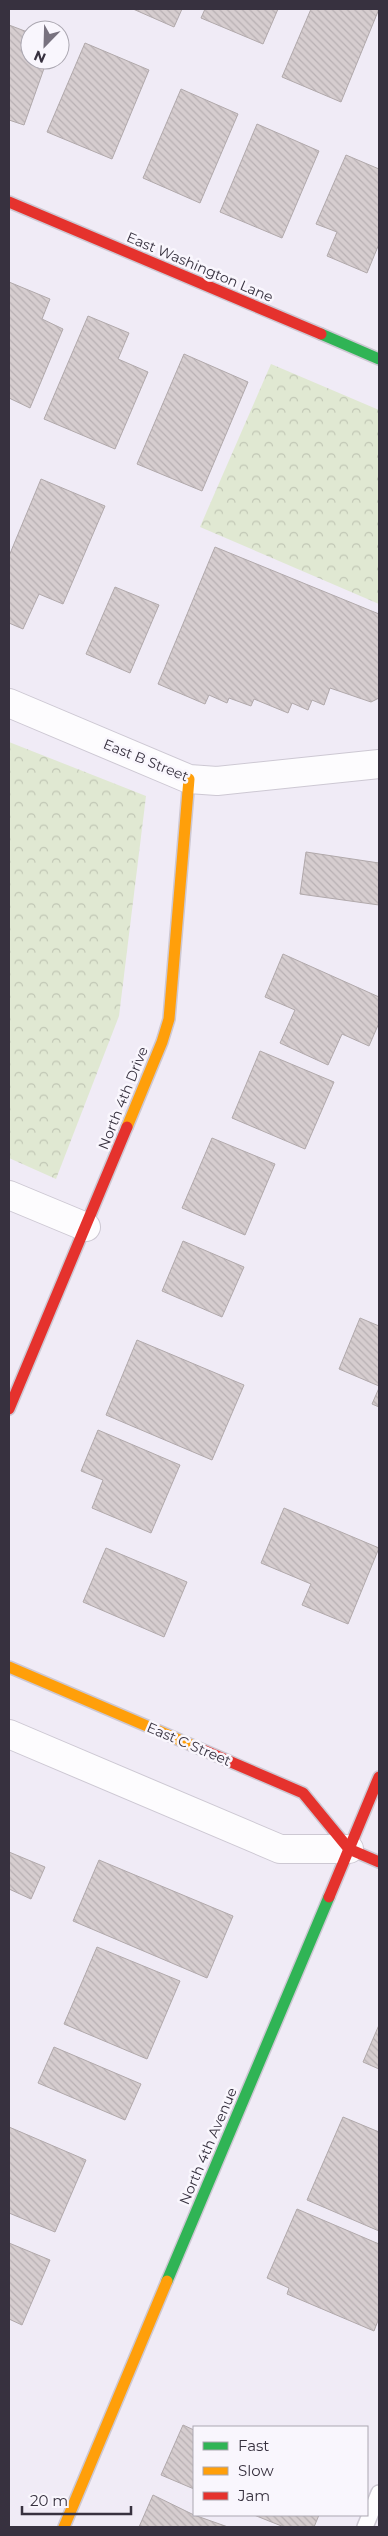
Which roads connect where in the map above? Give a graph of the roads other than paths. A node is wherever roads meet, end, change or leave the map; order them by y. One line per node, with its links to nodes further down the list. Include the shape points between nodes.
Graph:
1 (9, 202): 2 (street, East Washington Lane)
2 (379, 359)
3 (9, 703): 5 (street, East B Street)
4 (379, 764): 5 (street, East B Street, via 217,781)
5 (189, 779): 7 (street, North 4th Drive, via 169,1019)
6 (9, 1195): 7 (street)
7 (86, 1227): 8 (street, North 4th Drive)
8 (9, 1409)
9 (9, 1666): 12 (street, East C Street, via 304,1794)
10 (9, 1734): 12 (street, East C Street, via 280,1849)
11 (379, 1777): 12 (street, North 4th Avenue)
12 (349, 1849): 13 (street, East C Street); 15 (street, North 4th Avenue)
13 (379, 1862)
14 (379, 2493): 16 (lane)
15 (64, 2527)
16 (365, 2527)

